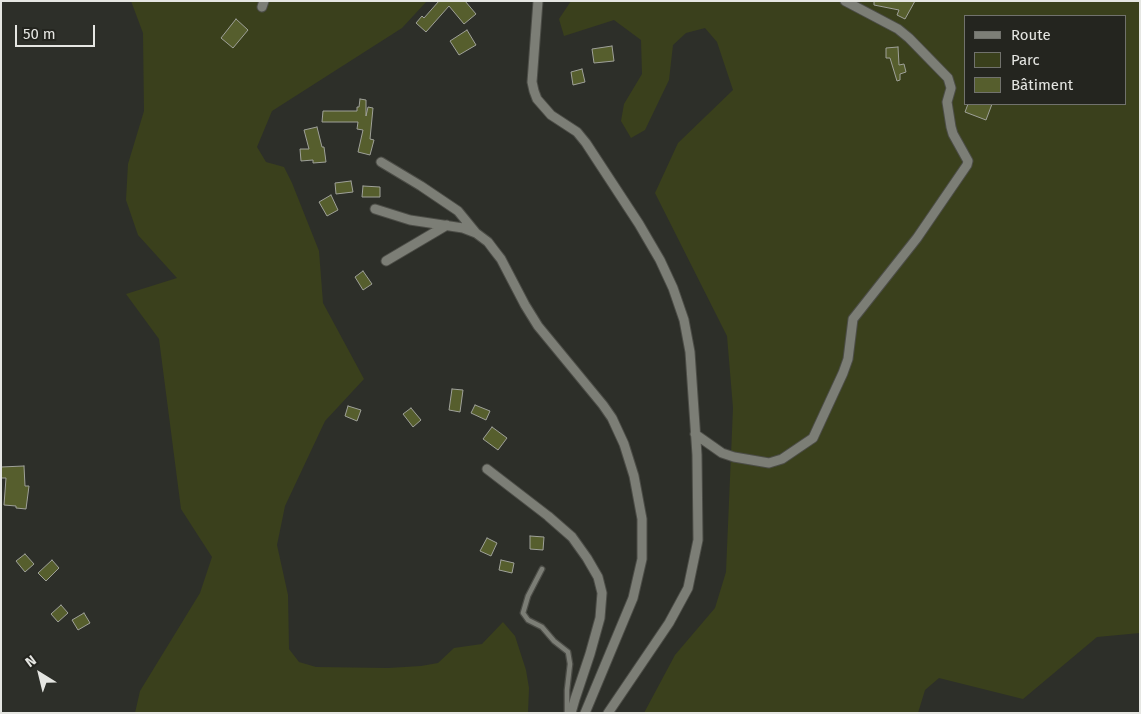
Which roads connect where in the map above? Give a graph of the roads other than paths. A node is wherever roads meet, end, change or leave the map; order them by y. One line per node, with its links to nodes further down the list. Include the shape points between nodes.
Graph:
1 (538, 1): 8 (street, via 534,91 551,115 577,132 586,143 664,267 687,332)
2 (845, 1): 8 (street, via 898,29 948,78 951,127 968,160 967,166 918,238 853,319 843,374 813,438 770,463 722,453)
3 (381, 162): 6 (street, via 452,206)
4 (376, 209): 5 (street, via 410,220)
5 (447, 226): 6 (street); 7 (street)
6 (476, 233): 12 (street, via 501,259 538,326 603,404 624,444 634,476 642,519 642,558 633,598)
7 (386, 261)
8 (695, 434): 13 (street, via 698,540 688,588 680,606)
9 (487, 469): 11 (street, via 572,537 598,578 602,593 600,618)
10 (542, 568): 11 (lane, via 523,613 568,652)
11 (569, 713)
12 (585, 713)
13 (608, 713)

